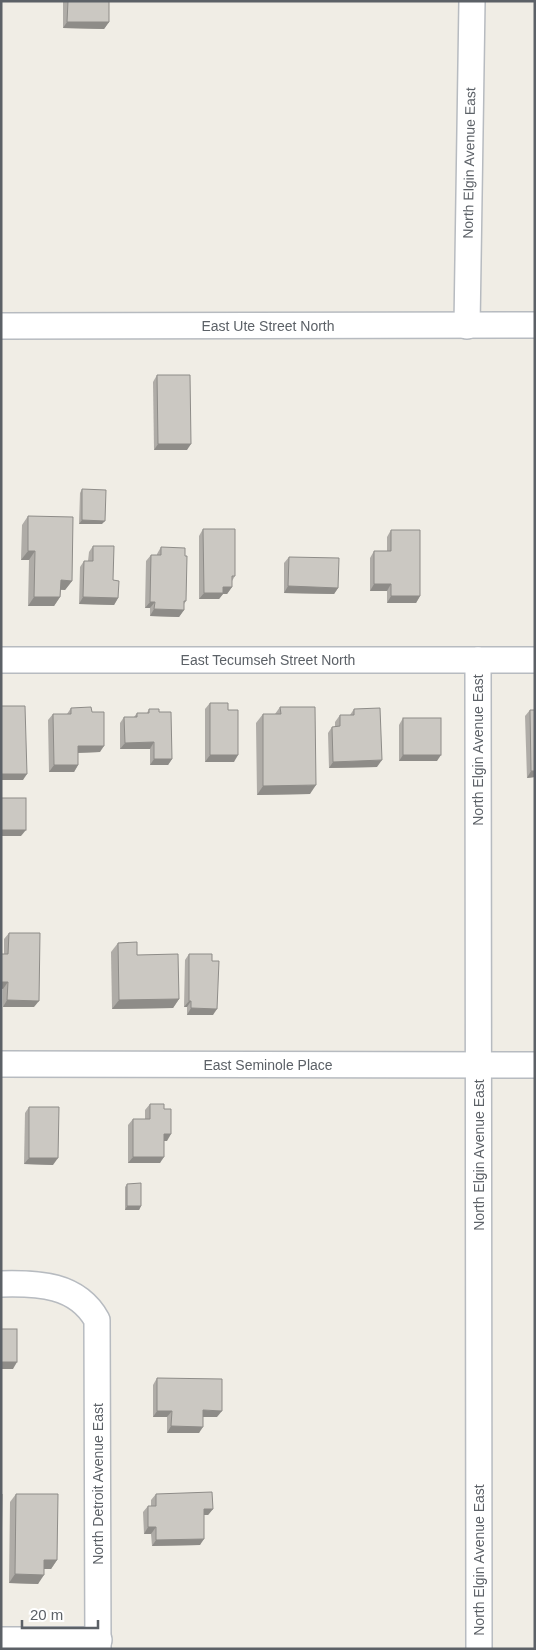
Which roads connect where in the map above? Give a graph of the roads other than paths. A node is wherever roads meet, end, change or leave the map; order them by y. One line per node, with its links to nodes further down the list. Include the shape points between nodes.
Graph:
1 (472, 1): 4 (street, North Elgin Avenue East)
2 (535, 325): 4 (street, East Ute Street North)
3 (1, 326): 4 (street, East Ute Street North)
4 (467, 326)
5 (1, 660): 6 (street, East Tecumseh Street North)
6 (478, 660): 7 (street, East Tecumseh Street North); 9 (street, North Elgin Avenue East)
7 (535, 660)
8 (1, 1064): 9 (street, East Seminole Place)
9 (479, 1065): 10 (street, East Seminole Place); 14 (street, North Elgin Avenue East)
10 (535, 1065)
11 (1, 1284): 13 (street, North Detroit Avenue East, via 35,1284 72,1294 87,1304 97,1320)
12 (1, 1640): 13 (street)
13 (99, 1644)
14 (479, 1649)

